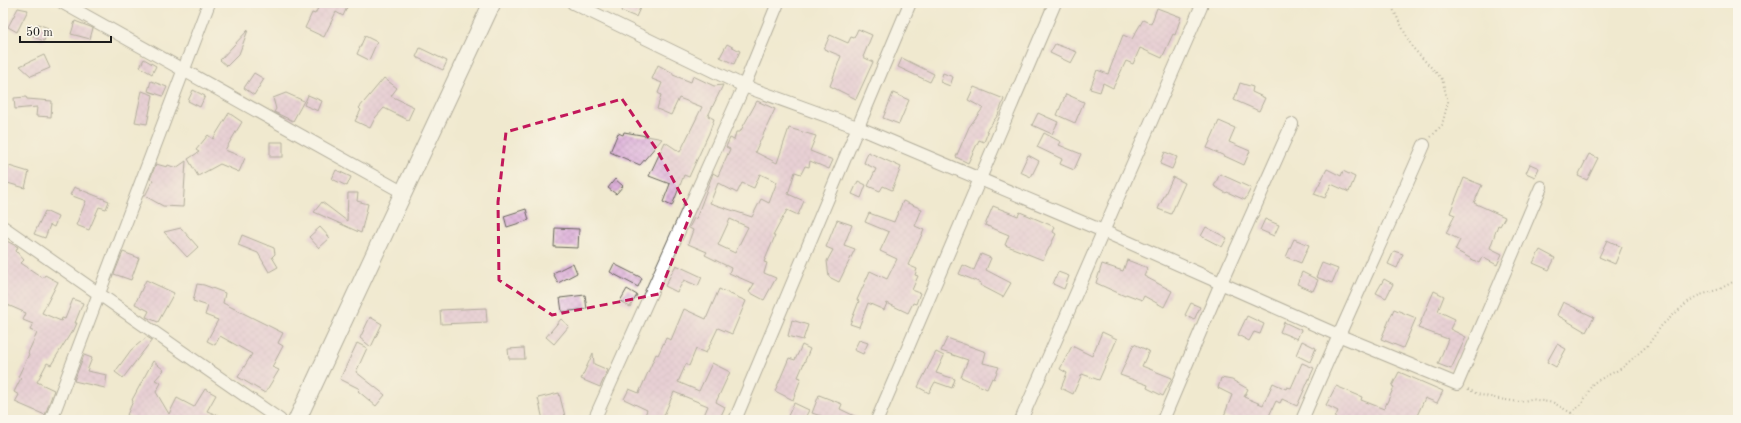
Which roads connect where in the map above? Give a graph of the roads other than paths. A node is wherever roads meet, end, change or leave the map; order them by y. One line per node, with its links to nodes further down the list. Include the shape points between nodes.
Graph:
1 (63, 3): 9 (street)
2 (209, 3): 9 (street)
3 (492, 3): 16 (main road)
4 (573, 3): 10 (street)
5 (778, 3): 10 (street)
6 (910, 3): 12 (street)
7 (1055, 3): 14 (street)
8 (1201, 7): 18 (street)
9 (184, 71): 16 (street); 20 (street)
10 (744, 86): 12 (street); 25 (street)
11 (1292, 124): 19 (street)
12 (856, 127): 14 (street); 26 (street)
13 (1424, 145): 21 (street)
14 (981, 180): 18 (street); 27 (street)
15 (1541, 187): 21 (street, via 1458,384)
16 (404, 193): 24 (main road)
17 (3, 227): 20 (street)
18 (1103, 231): 19 (street); 28 (street)
19 (1220, 283): 21 (street); 29 (street)
20 (99, 295): 22 (street); 23 (street)
21 (1338, 335): 30 (street)
22 (51, 420)
23 (280, 420)
24 (297, 420)
25 (594, 420)
26 (735, 420)
27 (877, 420)
28 (1021, 420)
29 (1163, 420)
30 (1302, 420)

